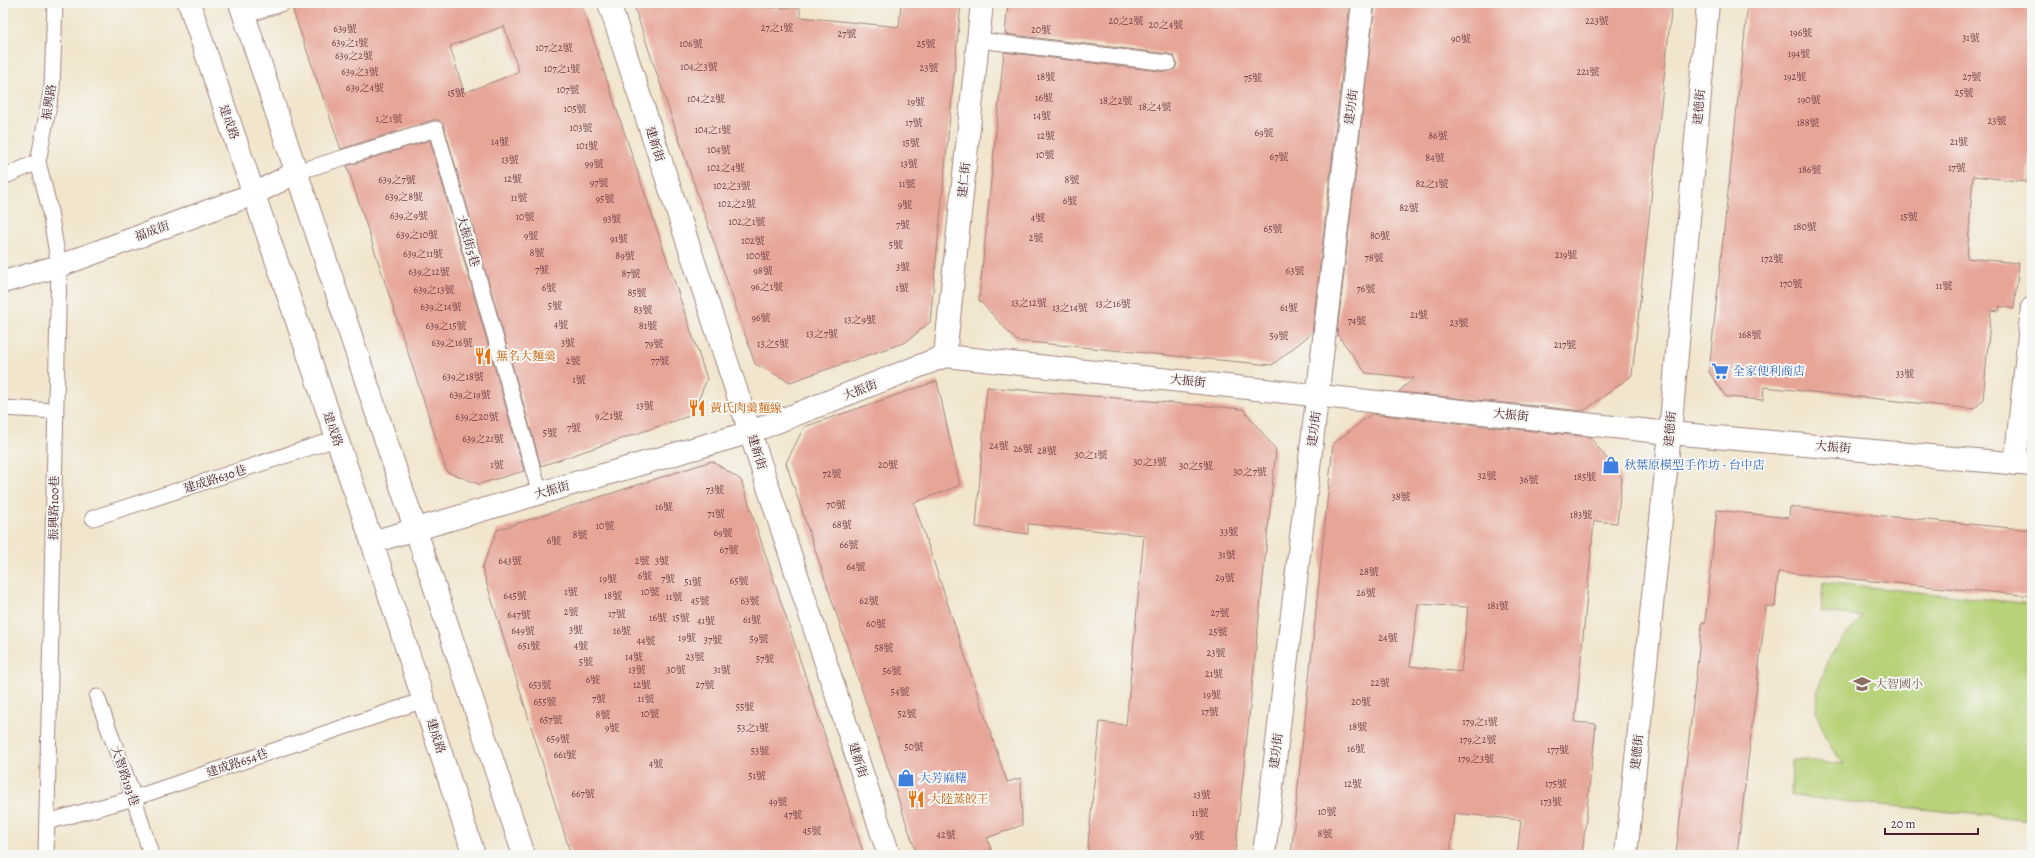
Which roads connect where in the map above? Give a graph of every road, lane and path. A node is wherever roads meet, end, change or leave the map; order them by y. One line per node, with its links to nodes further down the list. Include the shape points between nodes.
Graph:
1 (56, 3): 11 (lane, 振興路, via 52,88)
2 (189, 3): 14 (street, 建成路)
3 (283, 3): 8 (lane)
4 (609, 3): 22 (street, 建新街)
5 (982, 3): 9 (street, 建仁街)
6 (1363, 3): 19 (street, 建功街)
7 (1708, 3): 23 (street, 建德街)
8 (242, 9): 12 (street)
9 (978, 40): 10 (lane); 18 (street, 建仁街)
10 (1168, 63)
11 (38, 162): 13 (lane); 15 (lane, 振興路100巷, via 49,206)
12 (297, 172): 14 (street, 福成街); 26 (lane, 大振街5巷, via 436,129); 28 (street)
13 (3, 177)
14 (254, 194): 15 (street, 福成街); 24 (street, 建成路)
15 (58, 266): 16 (street, 福成街); 21 (lane, 振興路100巷)
16 (3, 282)
17 (2032, 308): 25 (street)
18 (945, 356): 19 (street, 大振街); 22 (street, 大振街)
19 (1318, 395): 23 (street, 大振街); 39 (street, 建功街)
20 (3, 408): 21 (lane)
21 (56, 412): 33 (lane, 振興路100巷)
22 (751, 432): 26 (street, 大振街); 38 (street, 建新街)
23 (1670, 432): 25 (street, 大振街); 40 (street, 建德街)
24 (336, 439): 27 (lane, 建成路630巷); 29 (street, 建成路)
25 (2023, 464)
26 (540, 494): 28 (street, 大振街)
27 (93, 518)
28 (416, 529): 29 (street, 大振街); 37 (street)
29 (372, 542): 31 (street, 建成路)
30 (97, 697): 32 (lane, 大智路193巷)
31 (424, 700): 32 (lane, 建成路654巷); 36 (street, 建成路)
32 (134, 798): 33 (lane, 建成路654巷); 35 (lane, 大智路193巷)
33 (48, 822): 34 (lane, 振興路100巷)
34 (46, 855)
35 (151, 855)
36 (474, 855)
37 (524, 855)
38 (889, 855)
39 (1264, 855)
40 (1626, 855)

